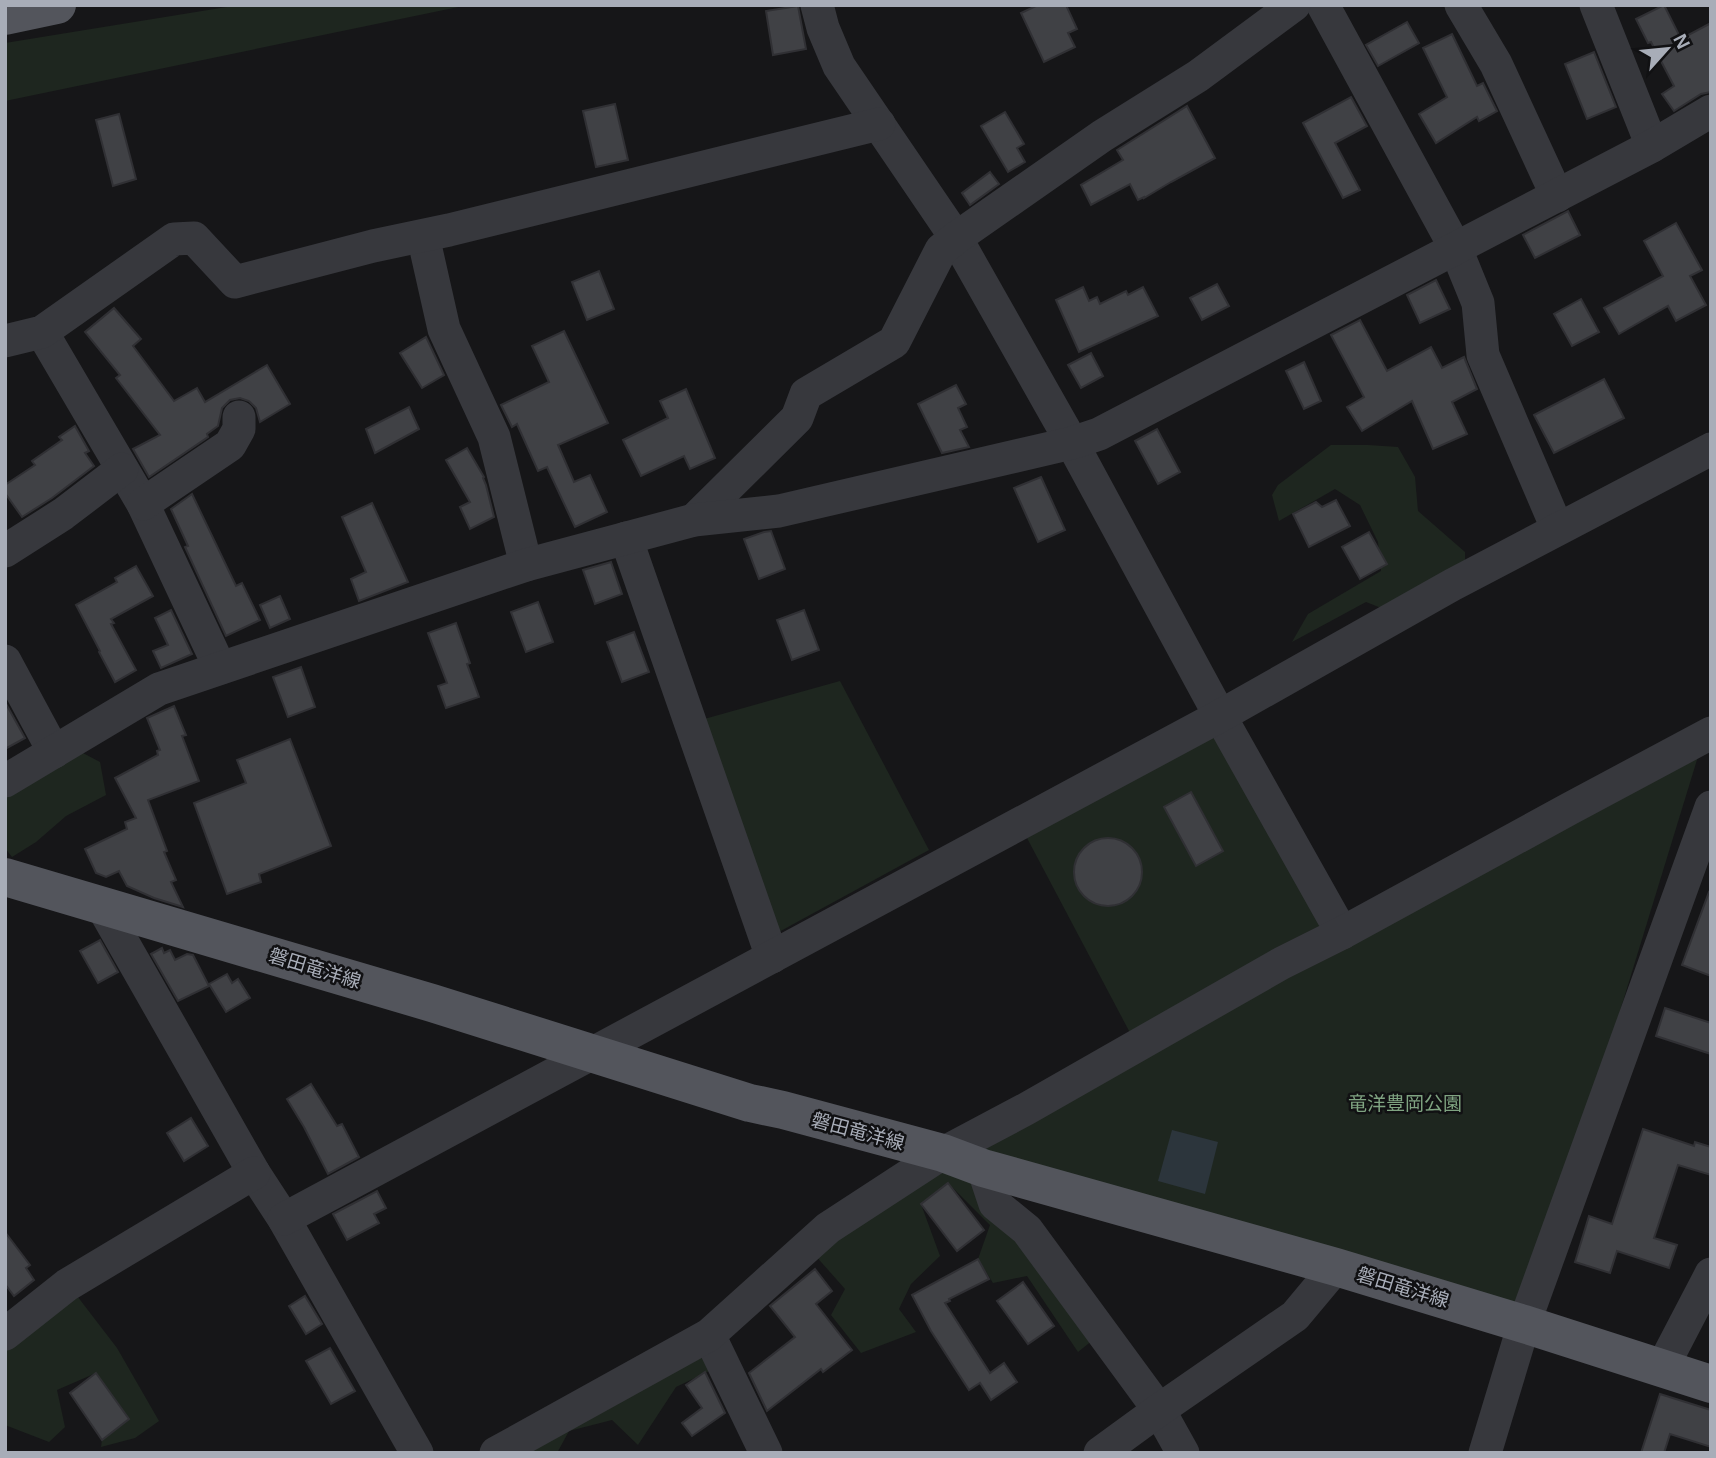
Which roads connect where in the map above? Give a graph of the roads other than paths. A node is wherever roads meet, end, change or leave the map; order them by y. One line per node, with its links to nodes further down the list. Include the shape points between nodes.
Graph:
1 (57, 5): 7 (main road)
2 (817, 5): 9 (street, via 839,66)
3 (1294, 5): 13 (street, via 1198,76 1102,136)
4 (1323, 5): 14 (street)
5 (1461, 5): 11 (street, via 1496,64)
6 (1597, 5): 10 (street)
7 (5, 16)
8 (1711, 111): 10 (street)
9 (879, 124): 12 (street); 13 (street)
10 (1652, 146): 11 (street)
11 (1558, 196): 14 (street)
12 (423, 236): 15 (street, via 235,282 194,238 174,239); 26 (street, via 444,329 494,437)
13 (956, 238): 18 (street); 22 (street, via 941,250 894,342 806,394 797,418)
14 (1456, 249): 18 (street, via 1099,435); 23 (street, via 1478,303 1483,355)
15 (42, 332): 16 (street); 20 (street)
16 (5, 341)
17 (239, 417): 21 (street, via 239,429 230,445)
18 (1072, 443): 22 (street, via 779,511); 29 (street)
19 (1711, 449): 23 (street)
20 (122, 469): 21 (street); 25 (street)
21 (143, 504): 28 (street)
22 (694, 520): 24 (street)
23 (1557, 528): 29 (street)
24 (626, 538): 26 (street); 37 (street)
25 (5, 551)
26 (526, 565): 28 (street)
27 (5, 661): 31 (street)
28 (220, 668): 31 (street, via 159,689)
29 (1220, 716): 36 (street); 37 (street)
30 (1711, 733): 36 (street)
31 (54, 752): 32 (street)
32 (5, 781)
33 (1711, 807): 45 (street)
34 (5, 877): 35 (main road, 磐田竜洋線)
35 (101, 904): 38 (main road, 磐田竜洋線); 41 (street)
36 (1342, 933): 39 (street)
37 (772, 957): 38 (street)
38 (593, 1053): 39 (main road, 磐田竜洋線, via 750,1103); 42 (street)
39 (943, 1153): 40 (main road, 磐田竜洋線); 47 (street, via 828,1228)
40 (983, 1168): 43 (main road, 磐田竜洋線); 50 (street, via 995,1204 1027,1230)
41 (254, 1173): 42 (street); 46 (street, via 67,1285)
42 (284, 1219): 51 (street)
43 (1336, 1267): 45 (main road, 磐田竜洋線); 50 (street, via 1295,1317)
44 (1711, 1274): 48 (street)
45 (1524, 1324): 48 (main road, 磐田竜洋線); 56 (street)
46 (5, 1334)
47 (709, 1335): 52 (street); 53 (street)
48 (1662, 1368): 49 (main road, 磐田竜洋線)
49 (1711, 1384)
50 (1159, 1410): 54 (street); 55 (street)
51 (417, 1453)
52 (496, 1453)
53 (766, 1453)
54 (1100, 1453)
55 (1183, 1453)
56 (1485, 1453)

